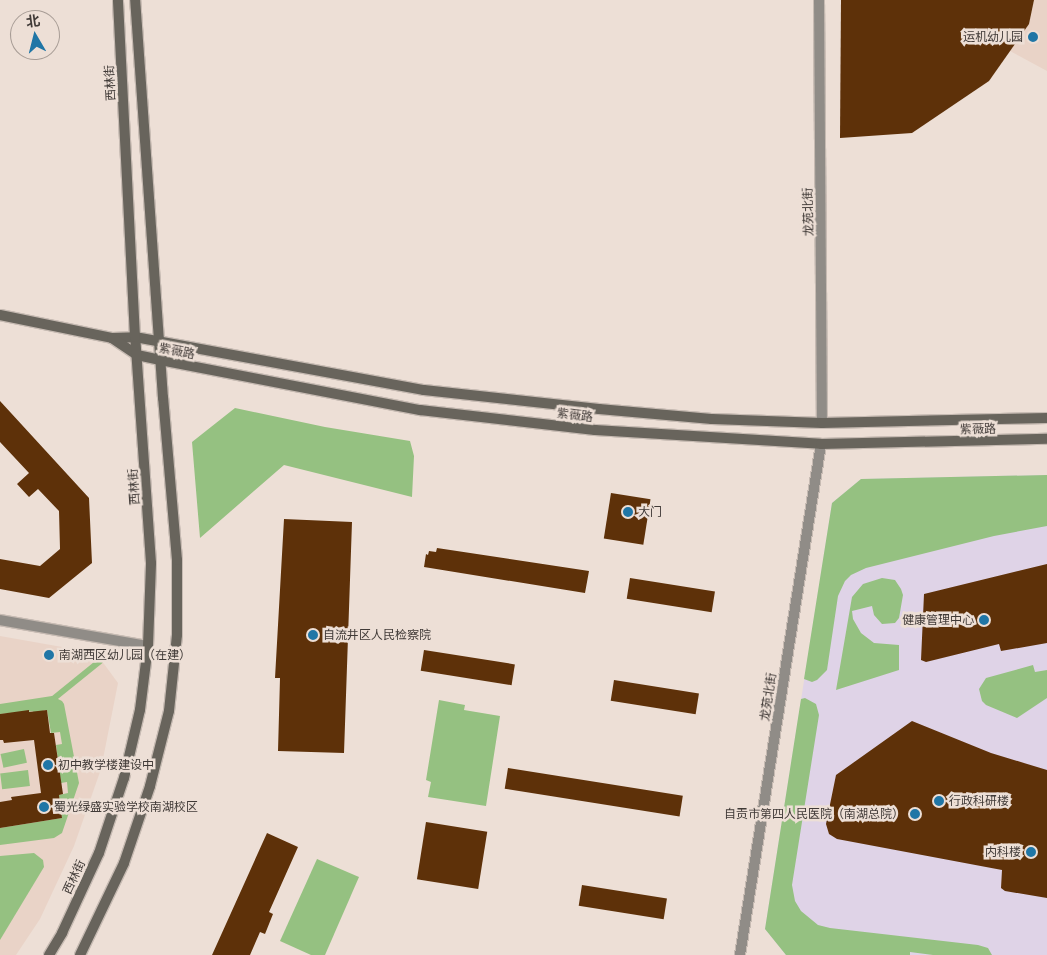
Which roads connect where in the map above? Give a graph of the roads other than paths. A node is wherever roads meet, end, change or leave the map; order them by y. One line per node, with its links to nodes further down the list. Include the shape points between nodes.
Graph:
1 (118, 0): 5 (main road, 西林街)
2 (135, 0): 7 (main road)
3 (819, 0): 11 (street, 龙苑北街)
4 (0, 315): 6 (main road, 紫薇路)
5 (135, 337): 6 (main road, 紫薇路); 7 (main road, 紫薇路); 8 (main road, 西林街)
6 (112, 338): 8 (main road, 紫薇路)
7 (159, 342): 9 (main road); 11 (main road, 紫薇路, via 424,390 599,409)
8 (137, 355): 9 (main road, 紫薇路); 15 (main road, 西林街, via 151,562)
9 (160, 360): 13 (main road, 紫薇路, via 420,410 595,430); 17 (main road, via 177,560 177,636 169,712 150,786 124,863)
10 (1047, 418): 11 (main road, 紫薇路)
11 (822, 423)
12 (1047, 439): 13 (main road, 紫薇路)
13 (821, 444): 18 (street, 龙苑北街)
14 (0, 620): 15 (street)
15 (148, 646): 16 (main road, 西林街, via 140,710 124,778 99,853 62,933)
16 (48, 955)
17 (80, 955)
18 (740, 955)

